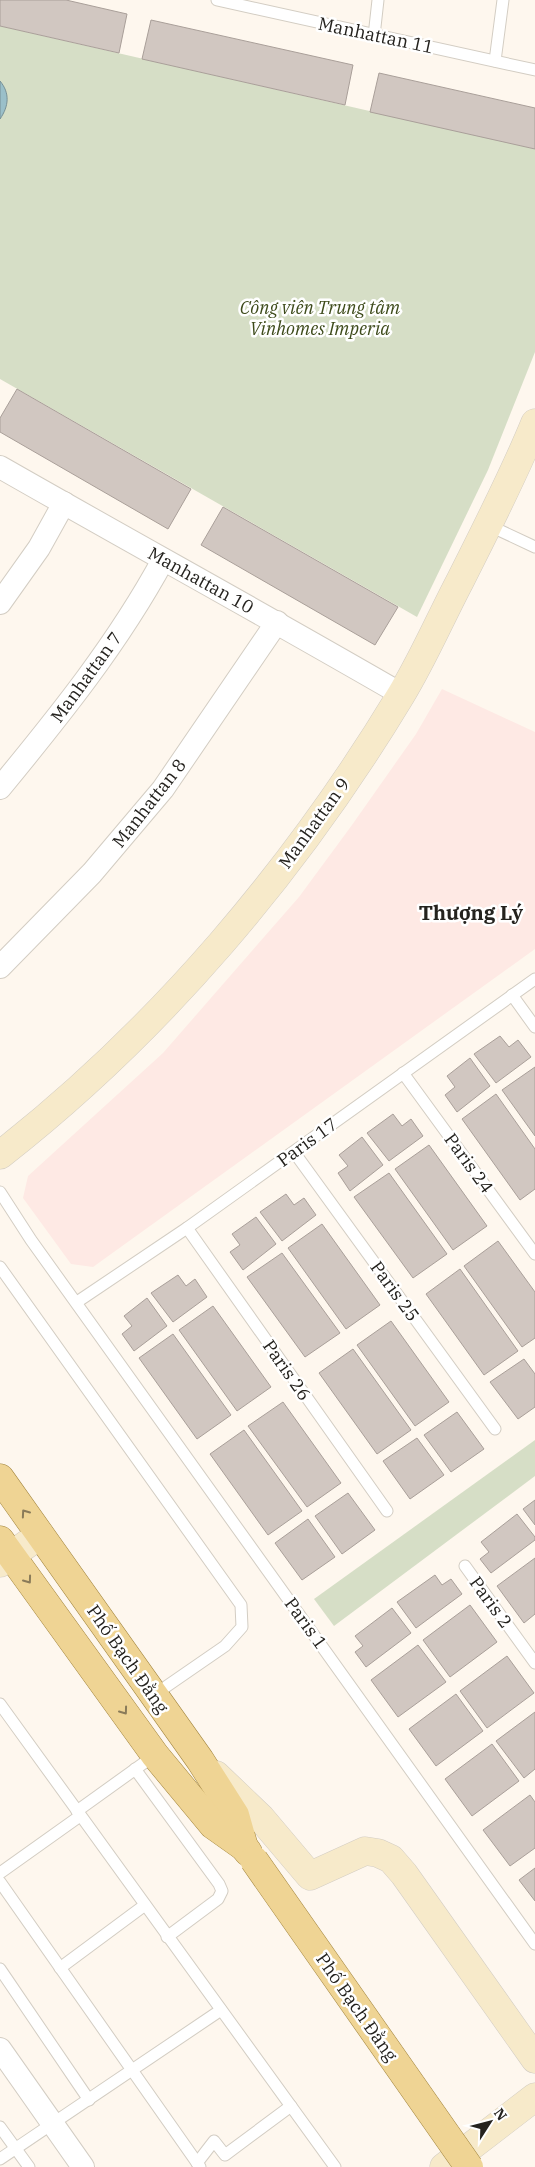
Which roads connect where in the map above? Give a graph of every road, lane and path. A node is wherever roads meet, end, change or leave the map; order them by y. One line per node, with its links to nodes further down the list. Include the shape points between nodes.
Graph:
1 (217, 0): 4 (lane, Manhattan 11)
2 (378, 0): 5 (lane)
3 (503, 0): 6 (lane)
4 (262, 5): 5 (lane, Manhattan 11)
5 (374, 36): 6 (lane, Manhattan 11)
6 (495, 60): 7 (lane, Manhattan 11)
7 (535, 70)
8 (535, 423): 11 (main road, Manhattan 9)
9 (0, 466): 10 (street, Manhattan 10)
10 (64, 503): 13 (street, Manhattan 10); 14 (street, via 39,548)
11 (488, 525): 12 (lane); 16 (main road, Manhattan 9)
12 (535, 547)
13 (163, 560): 15 (street, Manhattan 10); 17 (street, Manhattan 7, via 139,604 98,663)
14 (0, 604)
15 (277, 622): 16 (street, Manhattan 10); 18 (street, Manhattan 8, via 163,789 92,873)
16 (401, 694): 24 (main road, Manhattan 9, via 315,825 203,962 119,1051)
17 (0, 788)
18 (0, 967)
19 (535, 979): 20 (lane, Paris 17)
20 (512, 995): 21 (lane); 22 (lane, Paris 17)
21 (535, 1028)
22 (403, 1073): 23 (lane, Paris 17); 27 (lane, Paris 24)
23 (294, 1152): 26 (lane, Paris 17); 30 (lane, Paris 25)
24 (0, 1155)
25 (0, 1192): 29 (lane, Paris 1)
26 (187, 1228): 29 (lane, Paris 17); 32 (lane, Paris 26)
27 (535, 1254)
28 (0, 1267): 37 (lane, via 241,1605 242,1627 225,1646)
29 (76, 1302): 47 (lane, Paris 1)
30 (496, 1429)
31 (0, 1478): 33 (main road, Phố Bạch Đằng, one-way to 31)
32 (387, 1511)
33 (40, 1535): 34 (main road); 37 (main road, Phố Bạch Đằng)
34 (4, 1553): 40 (main road, Phố Bạch Đằng, one-way to 40)
35 (465, 1566): 36 (lane, Paris 2)
36 (535, 1663)
37 (154, 1695): 39 (main road, Phố Bạch Đằng)
38 (0, 1704): 41 (lane)
39 (200, 1760): 42 (main road, Phố Bạch Đằng, via 235,1815); 52 (main road, via 261,1818 310,1876 365,1851 391,1860)
40 (145, 1762): 41 (lane); 42 (main road, Phố Bạch Đằng, via 213,1825); 46 (lane, via 222,1891 218,1899)
41 (79, 1813): 43 (lane); 45 (lane)
42 (249, 1853): 66 (main road, Phố Bạch Đằng, bridge)
43 (0, 1873)
44 (0, 1882): 48 (lane)
45 (145, 1905): 46 (lane); 48 (lane)
46 (168, 1937): 50 (lane)
47 (535, 1944)
48 (60, 1968): 53 (lane)
49 (0, 1969): 55 (lane)
50 (221, 2010): 53 (lane); 56 (lane)
51 (0, 2049): 57 (street)
52 (535, 2059)
53 (132, 2071): 55 (lane); 61 (lane)
54 (535, 2097): 65 (main road)
55 (89, 2100): 57 (lane)
56 (291, 2106): 61 (lane, via 225,2155 214,2141); 64 (lane)
57 (52, 2124): 59 (lane); 63 (street)
58 (0, 2127): 59 (lane)
59 (15, 2149): 60 (lane); 62 (lane)
60 (0, 2159)
61 (199, 2165)
62 (29, 2167)
63 (83, 2167)
64 (335, 2167)
65 (444, 2167)
66 (469, 2167)

